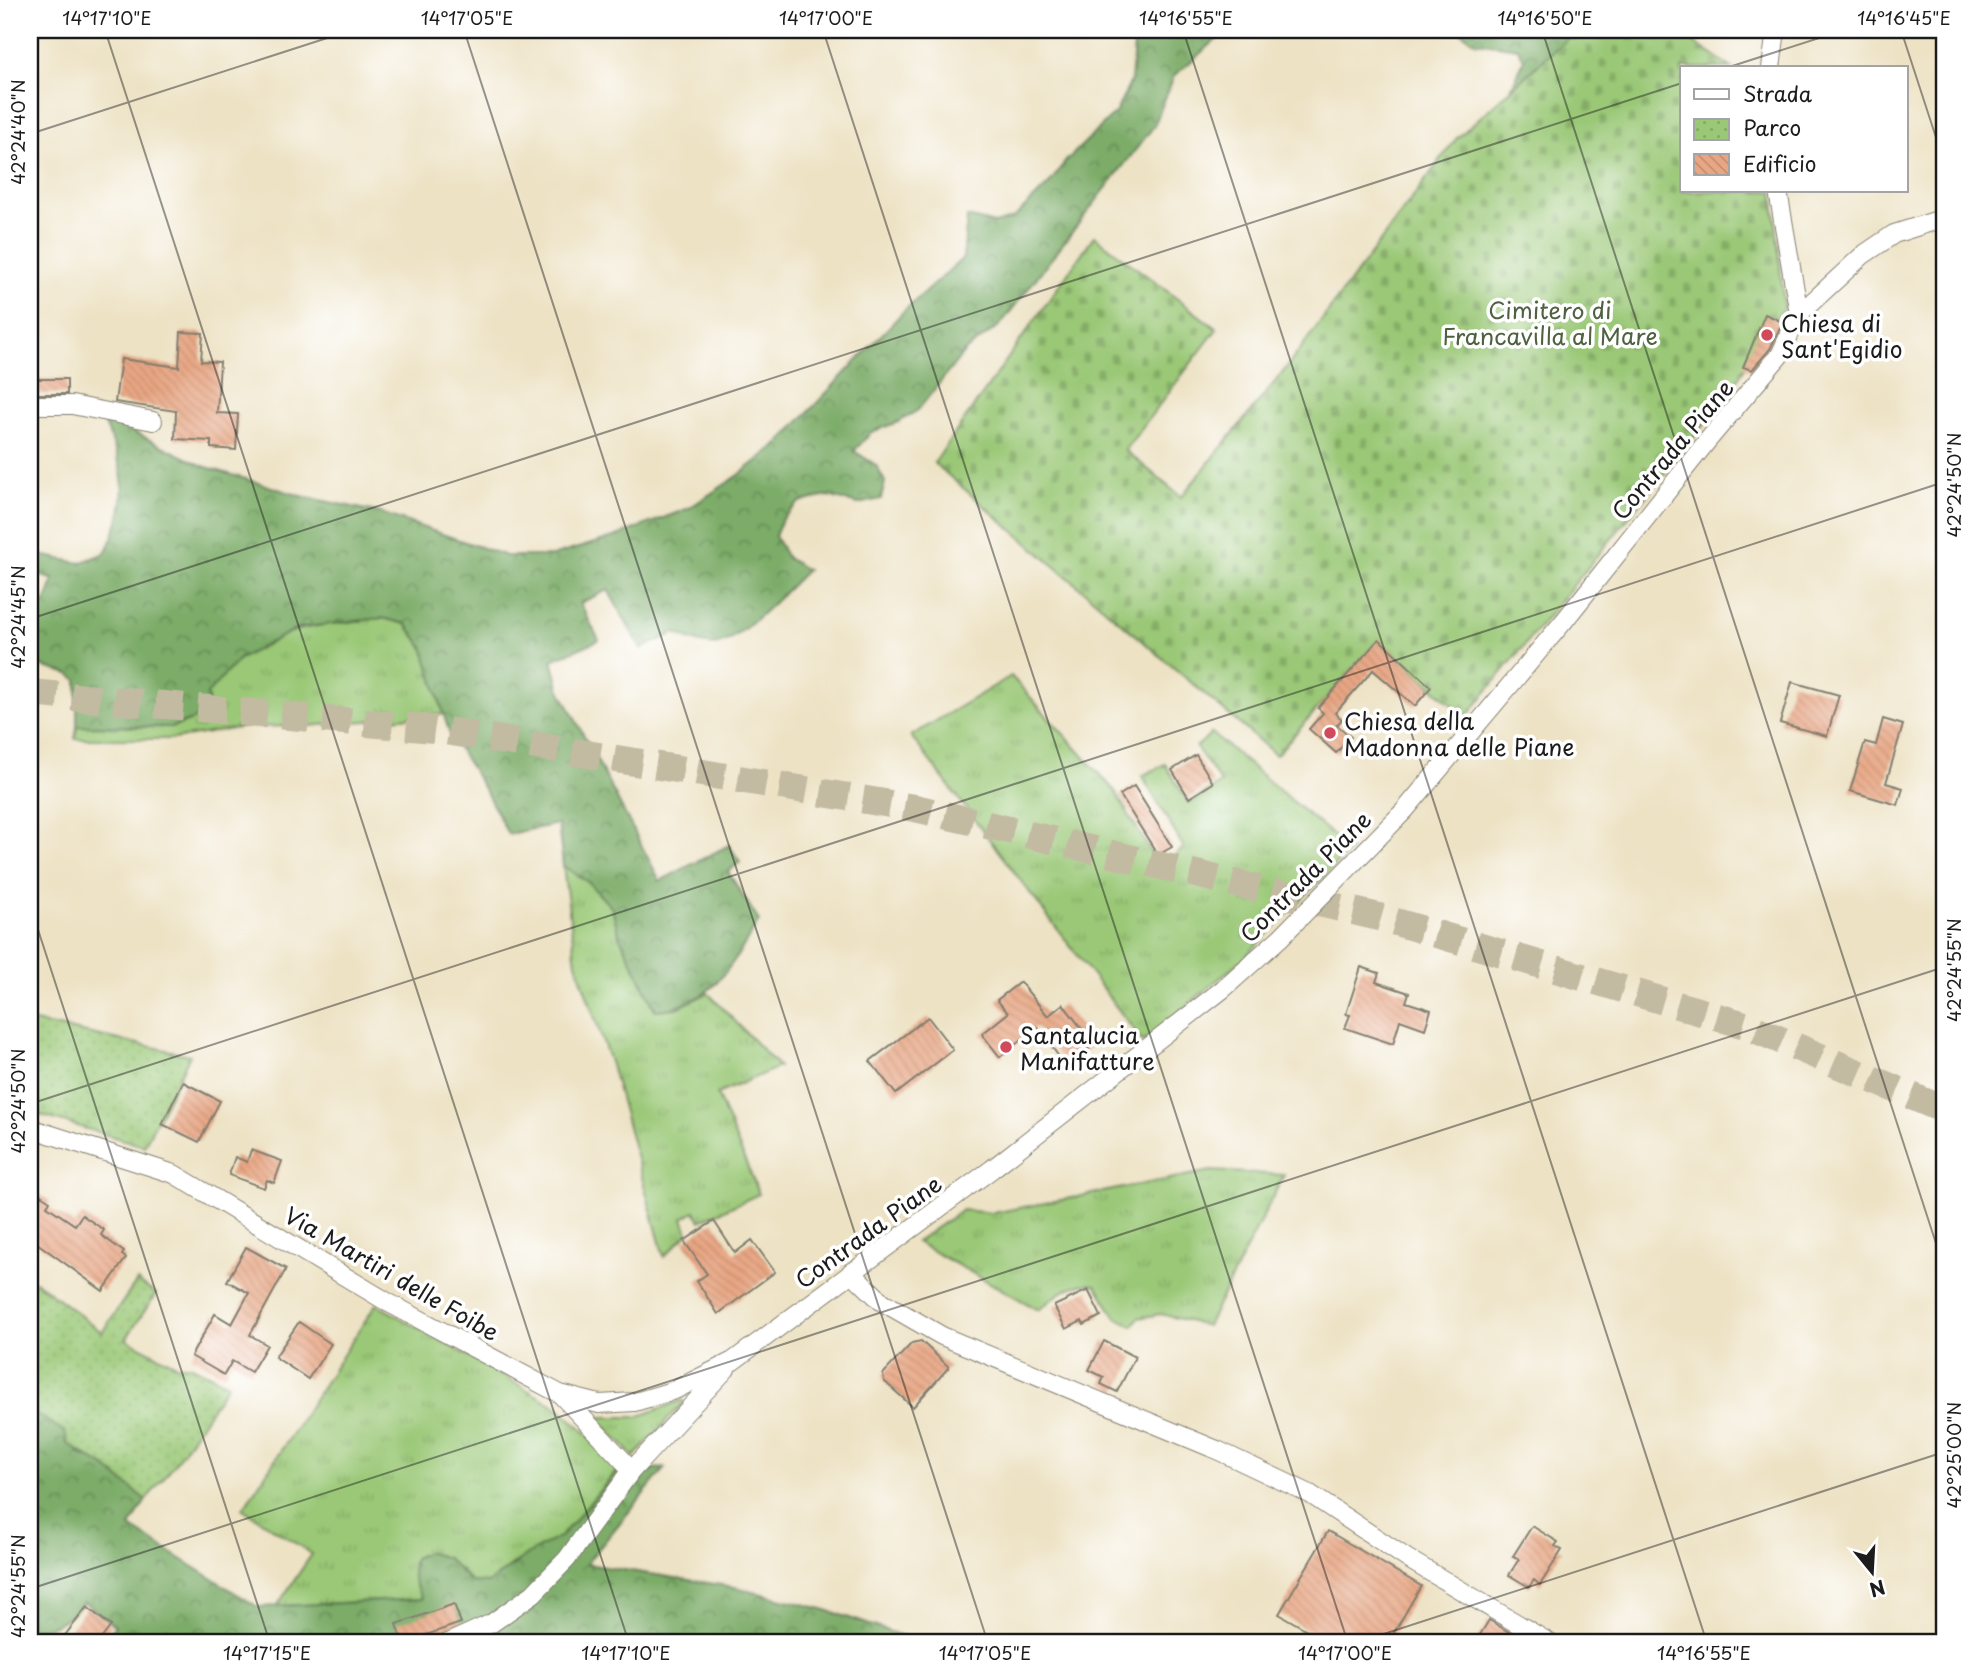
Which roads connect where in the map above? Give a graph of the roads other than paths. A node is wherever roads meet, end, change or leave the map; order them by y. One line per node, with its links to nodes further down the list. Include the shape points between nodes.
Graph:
1 (1776, 30): 2 (street)
2 (1771, 66)
3 (1778, 192): 5 (street)
4 (1944, 218): 5 (street, Contrada Piane, via 1894,234 1863,255)
5 (1799, 314): 9 (street, Contrada Piane, via 1780,355 1481,722 1392,824 1281,937 1223,989 1013,1154)
6 (30, 405): 7 (street, via 72,405)
7 (153, 421)
8 (30, 1128): 11 (street, Via Martiri delle Foibe, via 174,1174 389,1303)
9 (851, 1272): 10 (street, Contrada Piane); 14 (street, via 881,1301 942,1336 1217,1450 1310,1494 1408,1559)
10 (733, 1361): 11 (street, Via Martiri delle Foibe, via 675,1390 635,1402 599,1404); 12 (street)
11 (560, 1394): 12 (street)
12 (632, 1470): 13 (street, via 567,1559 533,1594 492,1623)
13 (448, 1643)
14 (1550, 1643)

